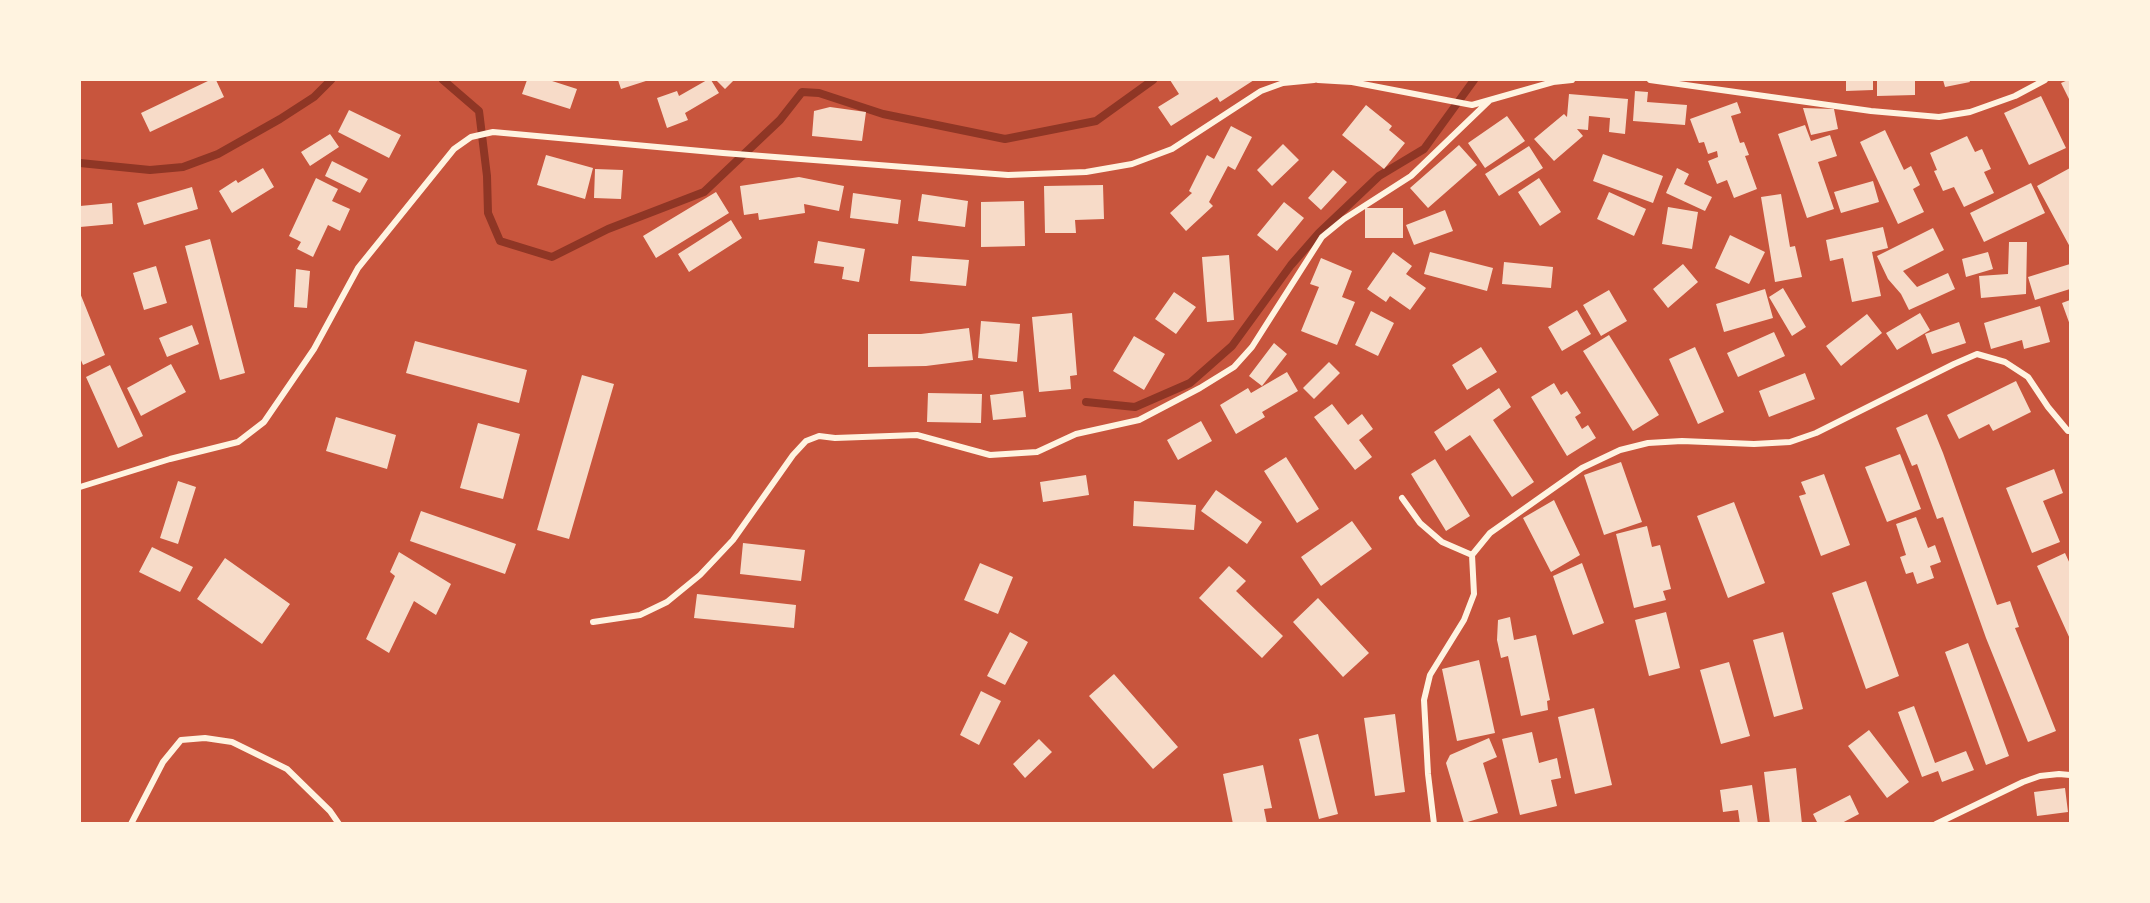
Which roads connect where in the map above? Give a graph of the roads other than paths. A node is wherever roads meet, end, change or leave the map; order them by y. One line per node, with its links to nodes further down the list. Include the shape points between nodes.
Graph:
1 (1316, 80): 5 (street, via 1352,82 1472,105); 7 (street, via 1283,83 1260,91 1172,149 1132,164 1086,172 1008,174 493,132 471,137 454,149 358,268 314,350 264,422 238,442)
2 (1572, 80): 5 (street)
3 (1650, 80): 4 (street, via 1939,117 1970,112)
4 (2045, 80)
5 (1489, 101): 10 (street, via 1411,176 1322,237 1252,347 1234,367 1200,388 1138,420 1070,436 1037,452 990,455 917,435 819,436 806,441 734,540 700,575 667,602 640,615)
6 (2070, 431): 9 (street, via 2028,378 2005,362 1977,354 1790,442 1682,441 1620,450 1582,468 1491,533)
7 (80, 487)
8 (1402, 498): 9 (street, via 1420,523 1442,542)
9 (1472, 555): 14 (street, via 1474,594 1464,620 1430,675 1424,700)
10 (593, 622)
11 (2070, 775): 15 (street, via 2031,779)
12 (131, 824): 13 (street, via 163,762 181,740 205,738 232,742 287,769)
13 (339, 824)
14 (1434, 824)
15 (1936, 824)

